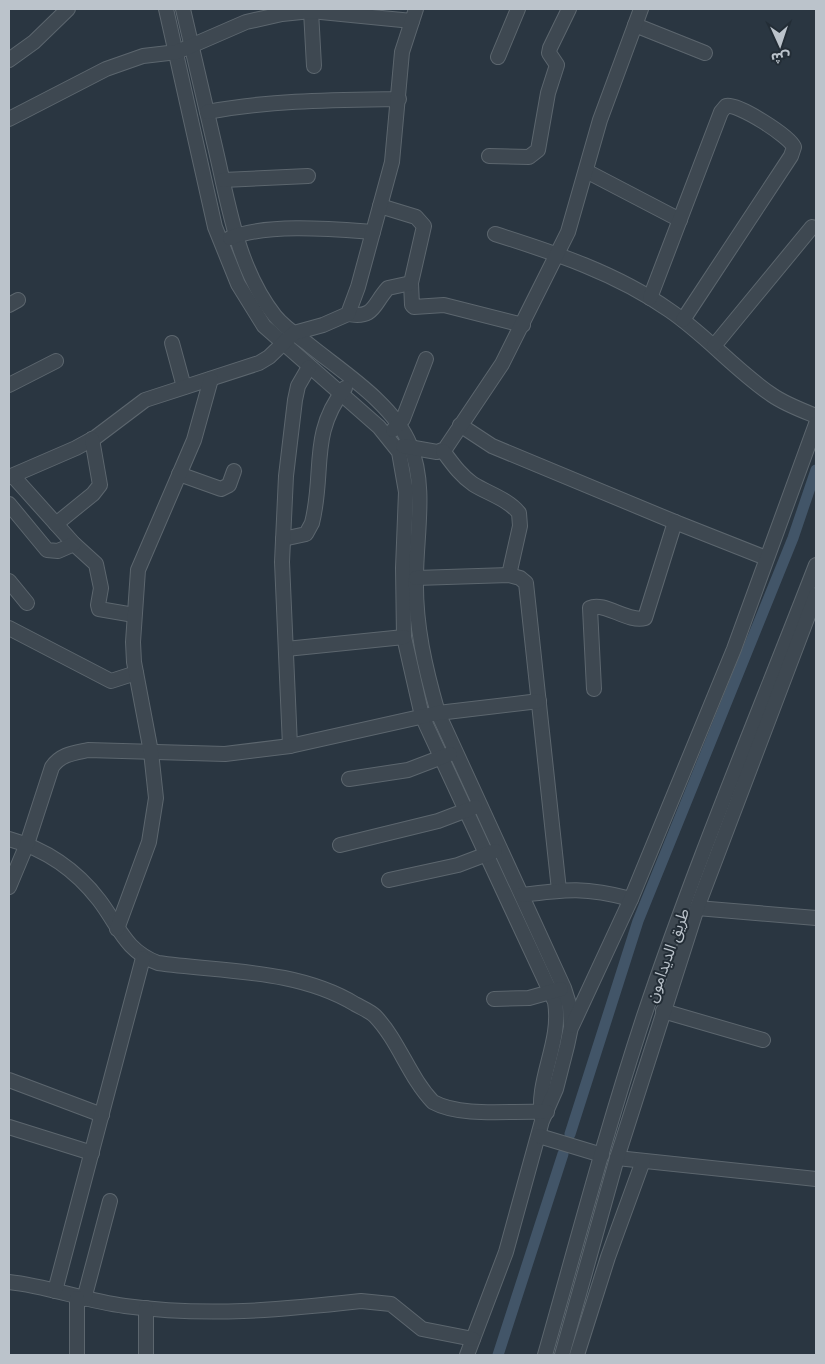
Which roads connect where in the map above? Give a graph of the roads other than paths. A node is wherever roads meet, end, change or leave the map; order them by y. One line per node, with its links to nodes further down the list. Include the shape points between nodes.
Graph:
1 (68, 9): 15 (street, via 34,42)
2 (166, 9): 12 (street)
3 (183, 9): 11 (street)
4 (518, 9): 14 (street)
5 (569, 9): 20 (street, via 550,48 549,53 558,65 548,92 538,150 530,157)
6 (641, 9): 10 (street)
7 (311, 11): 8 (street); 11 (street, via 246,22); 16 (street)
8 (365, 12): 9 (street)
9 (414, 15): 17 (street, via 402,52)
10 (635, 25): 13 (street); 21 (street, via 600,120)
11 (192, 46): 12 (street); 18 (street)
12 (177, 52): 19 (street, via 143,56 106,68); 30 (street)
13 (705, 53)
14 (498, 57)
15 (9, 60)
16 (314, 66)
17 (399, 99): 18 (street, via 260,103); 24 (street, via 392,162)
18 (207, 112): 23 (street)
19 (9, 119)
20 (488, 156)
21 (586, 171): 25 (street); 31 (street, via 572,221)
22 (308, 176): 23 (street)
23 (223, 180): 29 (street)
24 (380, 206): 27 (street); 32 (street, via 416,217 424,226)
25 (680, 220): 33 (street); 35 (street, via 726,106 737,106 792,142 791,156)
26 (812, 227): 40 (street)
27 (373, 232): 29 (street, via 283,229); 34 (street)
28 (495, 234): 31 (street)
29 (237, 236): 30 (street); 37 (street, via 245,265 260,295 280,323)
30 (221, 242): 39 (street, via 249,305)
31 (558, 253): 33 (street); 36 (street)
32 (411, 283): 34 (street, via 388,288 375,308 366,314); 36 (street, via 414,307 444,305)
33 (650, 298): 35 (street)
34 (348, 314): 37 (street)
35 (683, 320): 40 (street)
36 (523, 325): 52 (street, via 495,376)
37 (294, 334): 39 (street); 45 (street)
38 (172, 343): 47 (street)
39 (282, 343): 43 (street); 44 (street, via 259,363)
40 (714, 346): 49 (street, via 772,395)
41 (426, 359): 51 (street)
42 (56, 361): 46 (street)
43 (310, 367): 48 (street); 63 (street, via 298,386 295,400)
44 (211, 379): 47 (street); 58 (street, via 196,434)
45 (351, 379): 48 (street); 51 (street)
46 (9, 385)
47 (184, 387): 53 (street, via 140,402)
48 (340, 393): 54 (street); 63 (street, via 324,424 312,523 306,534)
49 (816, 416)
50 (816, 424): 65 (street)
51 (400, 425): 54 (street); 55 (street)
52 (460, 425): 56 (street); 61 (street, via 492,446)
53 (92, 439): 59 (street); 62 (street, via 100,485)
54 (391, 440): 55 (street); 74 (street, via 401,459 406,492)
55 (411, 447): 56 (street); 68 (street, via 419,494)
56 (443, 451): 67 (street, via 470,482 519,513 520,526)
57 (234, 471): 58 (street, via 229,484 221,489)
58 (179, 474): 72 (street, via 141,560)
59 (11, 477): 62 (street)
60 (9, 504): 64 (street, via 47,550 58,551)
61 (675, 522): 65 (street); 77 (street, via 645,618 635,619 597,606 590,608)
62 (56, 524): 64 (street)
63 (283, 539): 75 (street)
64 (74, 544): 72 (street, via 96,564 101,588 99,609)
65 (766, 558): 97 (street, via 734,649)
66 (816, 565): 92 (street, طريق الديدامون)
67 (509, 574): 68 (street); 78 (street, via 526,583 529,593)
68 (416, 578): 79 (street, via 420,646)
69 (9, 581): 71 (street)
70 (816, 595): 92 (street, طريق الديدامون)
71 (27, 603)
72 (134, 615): 76 (street)
73 (9, 628): 76 (street, via 111,680)
74 (404, 636): 75 (street); 80 (street)
75 (286, 650): 81 (street)
76 (136, 673): 82 (street)
77 (594, 689)
78 (539, 701): 79 (street); 95 (street)
79 (438, 713): 80 (street); 83 (street)
80 (422, 716): 81 (street); 83 (street)
81 (290, 746): 82 (street, via 225,754)
82 (151, 752): 88 (street, via 88,750 58,758); 100 (street, via 156,798 154,819)
83 (448, 754): 84 (street, via 401,772); 85 (street); 86 (street)
84 (349, 779)
85 (480, 805): 86 (street); 90 (street)
86 (467, 811): 89 (street); 91 (street)
87 (9, 839): 88 (street)
88 (26, 844): 94 (street); 100 (street, via 65,865 98,899)
89 (340, 845)
90 (500, 848): 91 (street); 96 (street)
91 (487, 854): 93 (street, via 458,865); 102 (street)
92 (707, 862): 98 (street, طريق الديدامون); 113 (street, طريق الديدامون, via 644,1016)
93 (389, 880)
94 (9, 887)
95 (560, 890): 96 (street); 97 (street, via 591,890)
96 (522, 895): 102 (street)
97 (631, 899): 105 (street)
98 (697, 908): 99 (street); 104 (street, طريق الديدامون)
99 (816, 918)
100 (118, 929): 101 (street)
101 (143, 958): 108 (street); 109 (street, via 158,963 272,976 328,990 374,1015 432,1102 459,1109)
102 (558, 990): 103 (street, via 529,998); 105 (street, via 570,1008); 109 (street, via 557,1020 540,1095)
103 (494, 999)
104 (663, 1011): 106 (street); 114 (street, طريق الديدامون)
105 (571, 1027): 109 (street, via 556,1089)
106 (763, 1040)
107 (9, 1080): 108 (street)
108 (102, 1114): 112 (street)
109 (543, 1115): 111 (street)
110 (9, 1127): 112 (street)
111 (539, 1136): 113 (street); 124 (street, via 506,1252)
112 (92, 1153): 119 (street)
113 (602, 1155): 122 (street, طريق الديدامون)
114 (618, 1158): 115 (street); 123 (street, طريق الديدامون)
115 (642, 1161): 116 (street); 130 (street)
116 (816, 1179)
117 (110, 1201): 120 (street)
118 (9, 1282): 119 (street)
119 (55, 1291): 120 (street)
120 (80, 1298): 121 (street); 125 (street)
121 (146, 1308): 124 (street, via 226,1313 381,1302 391,1304 422,1329); 126 (street)
122 (557, 1314): 123 (street); 128 (street, طريق الديدامون)
123 (571, 1318): 129 (street, طريق الديدامون)
124 (473, 1339): 127 (street)
125 (77, 1355)
126 (146, 1355)
127 (467, 1355)
128 (546, 1355)
129 (562, 1355)
130 (577, 1355)

